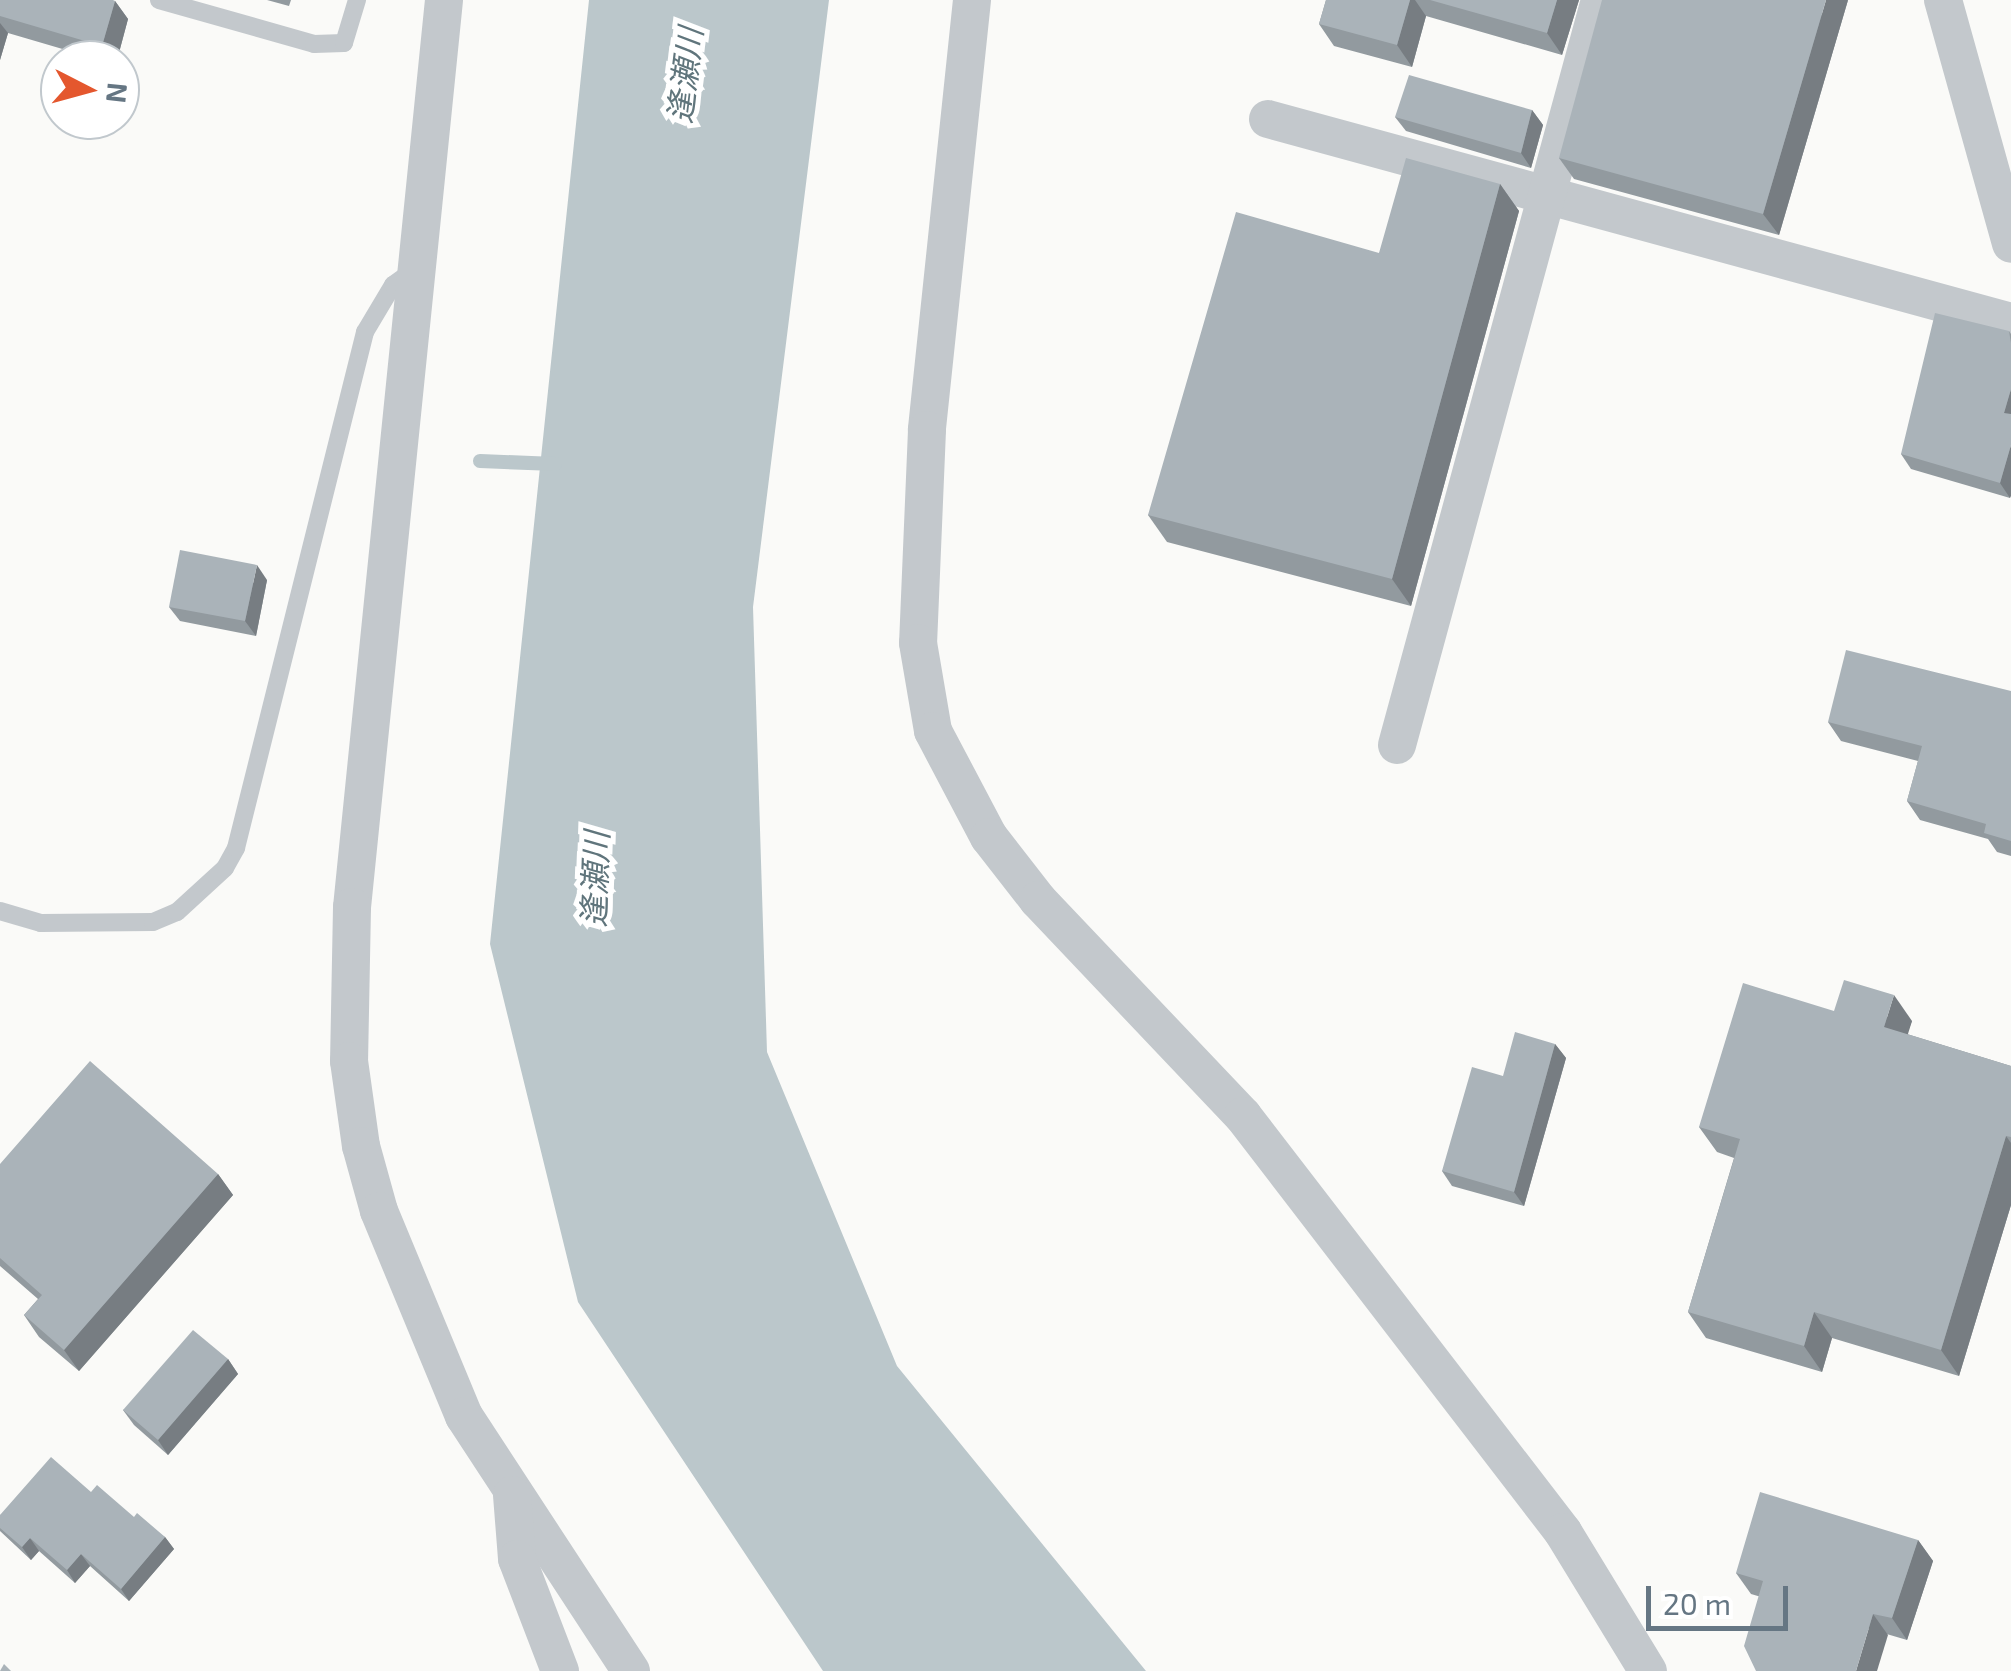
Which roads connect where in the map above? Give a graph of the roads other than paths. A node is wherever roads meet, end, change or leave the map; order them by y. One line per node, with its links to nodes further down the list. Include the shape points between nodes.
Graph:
1 (159, 0): 2 (lane, via 314,44 344,43)
2 (358, 0)
3 (444, 0): 10 (street)
4 (972, 0): 17 (street, via 927,430 918,643 933,731 988,836 1038,900 1243,1116 1563,1532)
5 (1600, 0): 8 (street)
6 (1943, 0): 9 (street)
7 (1268, 119): 8 (street)
8 (1544, 198): 11 (street); 12 (street)
9 (2011, 244)
10 (414, 270): 13 (lane, via 393,285 365,332 245,812 225,868 177,912 153,922 41,923); 14 (street, via 352,907 350,1061 360,1146 413,1304 464,1416)
11 (2011, 322)
12 (1397, 745)
13 (0, 911)
14 (512, 1492): 15 (street, via 517,1558); 16 (street)
15 (560, 1671)
16 (631, 1671)
17 (1648, 1671)

